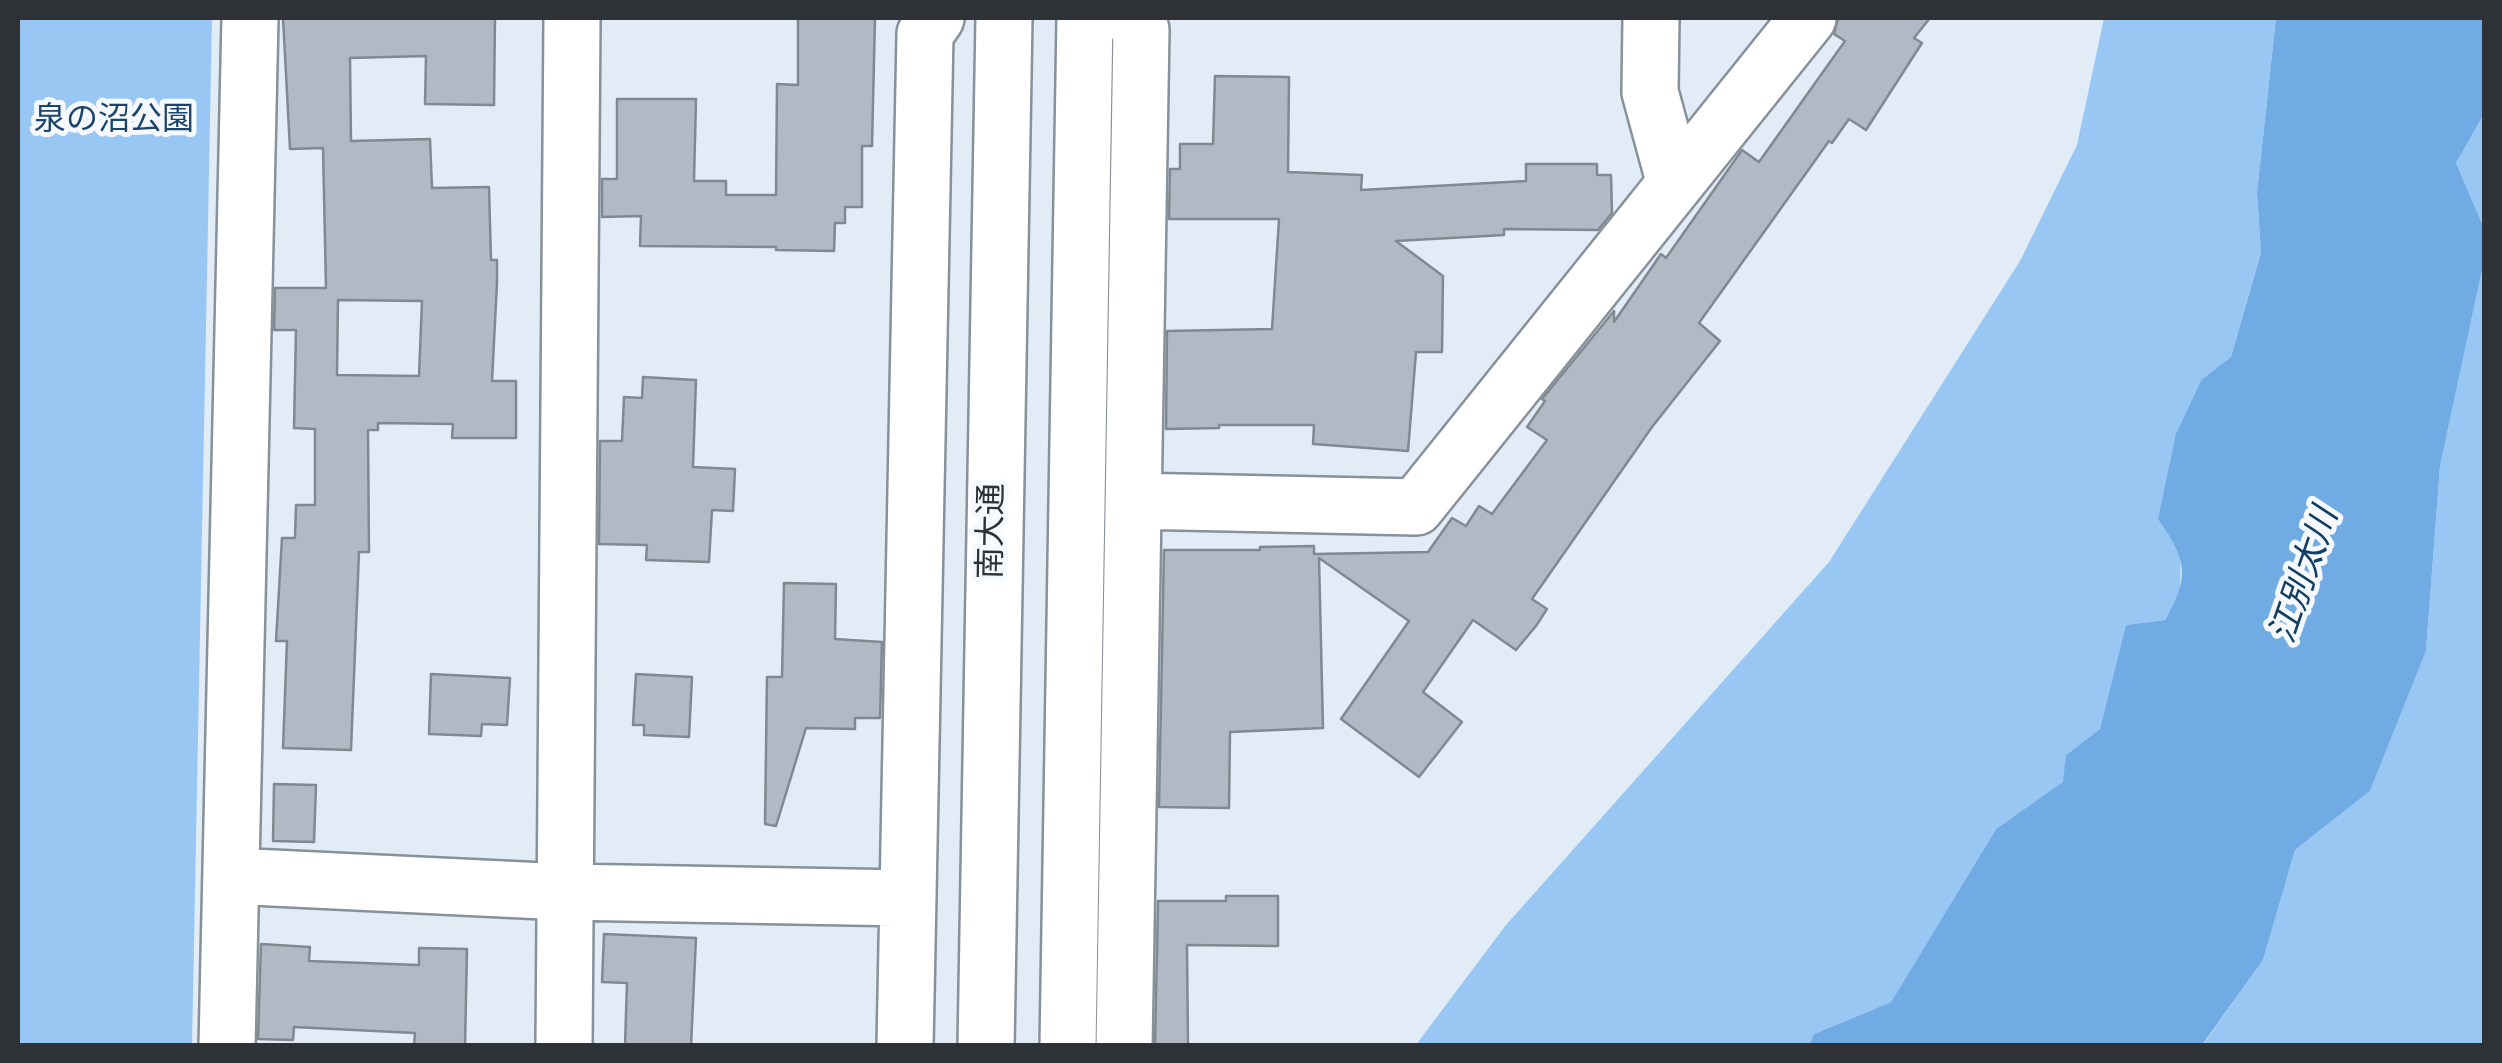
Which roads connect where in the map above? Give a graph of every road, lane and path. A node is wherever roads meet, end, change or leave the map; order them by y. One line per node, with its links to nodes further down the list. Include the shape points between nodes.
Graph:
1 (250, 18): 11 (street)
2 (572, 18): 12 (street)
3 (936, 18): 13 (street, via 925,34)
4 (1004, 18): 17 (street, 南大通)
5 (1085, 18): 18 (street)
6 (1131, 18): 10 (street, via 1141,30)
7 (1651, 18): 9 (street, via 1650,92)
8 (1808, 18): 9 (street)
9 (1675, 184): 10 (street, via 1416,507)
10 (1133, 501): 19 (street)
11 (231, 876): 12 (street); 14 (street)
12 (565, 892): 13 (street); 15 (street)
13 (908, 898): 16 (street)
14 (227, 1046)
15 (564, 1046)
16 (905, 1046)
17 (986, 1046)
18 (1068, 1046)
19 (1124, 1046)

